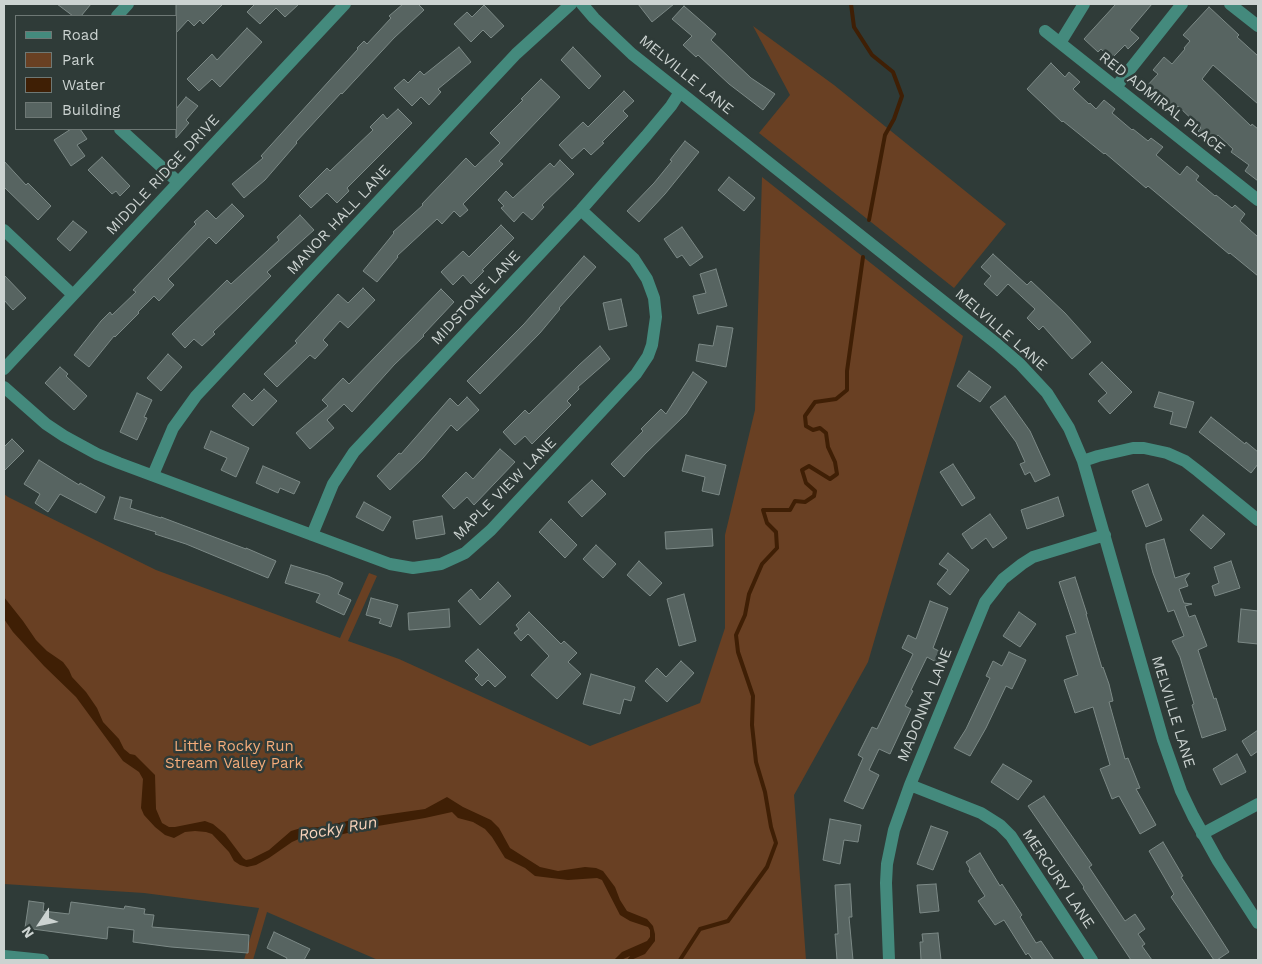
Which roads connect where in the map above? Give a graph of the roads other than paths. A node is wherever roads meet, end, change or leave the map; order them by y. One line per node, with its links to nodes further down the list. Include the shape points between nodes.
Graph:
1 (128, 4): 8 (street)
2 (345, 4): 15 (street, MIDDLE RIDGE DRIVE)
3 (571, 4): 23 (street, MANOR HALL LANE, via 516,54 196,396 173,428)
4 (582, 4): 13 (street, MELVILLE LANE, via 618,41)
5 (1084, 4): 11 (street)
6 (1182, 4): 12 (street)
7 (1230, 4): 9 (street)
8 (118, 15)
9 (1258, 26)
10 (1045, 31): 11 (street, RED ADMIRAL PLACE)
11 (1060, 42): 12 (street, RED ADMIRAL PLACE)
12 (1116, 87): 16 (street, RED ADMIRAL PLACE)
13 (680, 92): 17 (street, MIDSTONE LANE); 22 (street, MELVILLE LANE, via 1020,364 1062,416)
14 (121, 130): 15 (street)
15 (178, 182): 19 (street, MIDDLE RIDGE DRIVE)
16 (1258, 200)
17 (581, 210): 25 (street, MIDSTONE LANE, via 354,452 333,484); 25 (street, MAPLE VIEW LANE, via 634,259 654,298 654,337 648,356 636,374 491,530 452,560 428,567 398,566)
18 (4, 230): 19 (street)
19 (73, 295): 20 (street, MIDDLE RIDGE DRIVE)
20 (4, 369)
21 (4, 386): 23 (street, MAPLE VIEW LANE, via 64,436 97,454)
22 (1083, 461): 24 (street, via 1133,448 1167,453 1185,461); 26 (street, MELVILLE LANE)
23 (153, 475): 25 (street, MAPLE VIEW LANE)
24 (1258, 520)
25 (312, 535)
26 (1105, 535): 27 (street, MADONNA LANE, via 1034,558 1011,572 994,589 979,615); 29 (street, MELVILLE LANE, via 1171,764)
27 (910, 785): 33 (street, MADONNA LANE, via 894,830 887,864); 34 (street, MERCURY LANE, via 981,813 1000,826 1010,836)
28 (1258, 804): 29 (street)
29 (1202, 834): 30 (street, MELVILLE LANE)
30 (1258, 923)
31 (4, 956): 32 (street)
32 (43, 960)
33 (889, 960)
34 (1092, 960)

